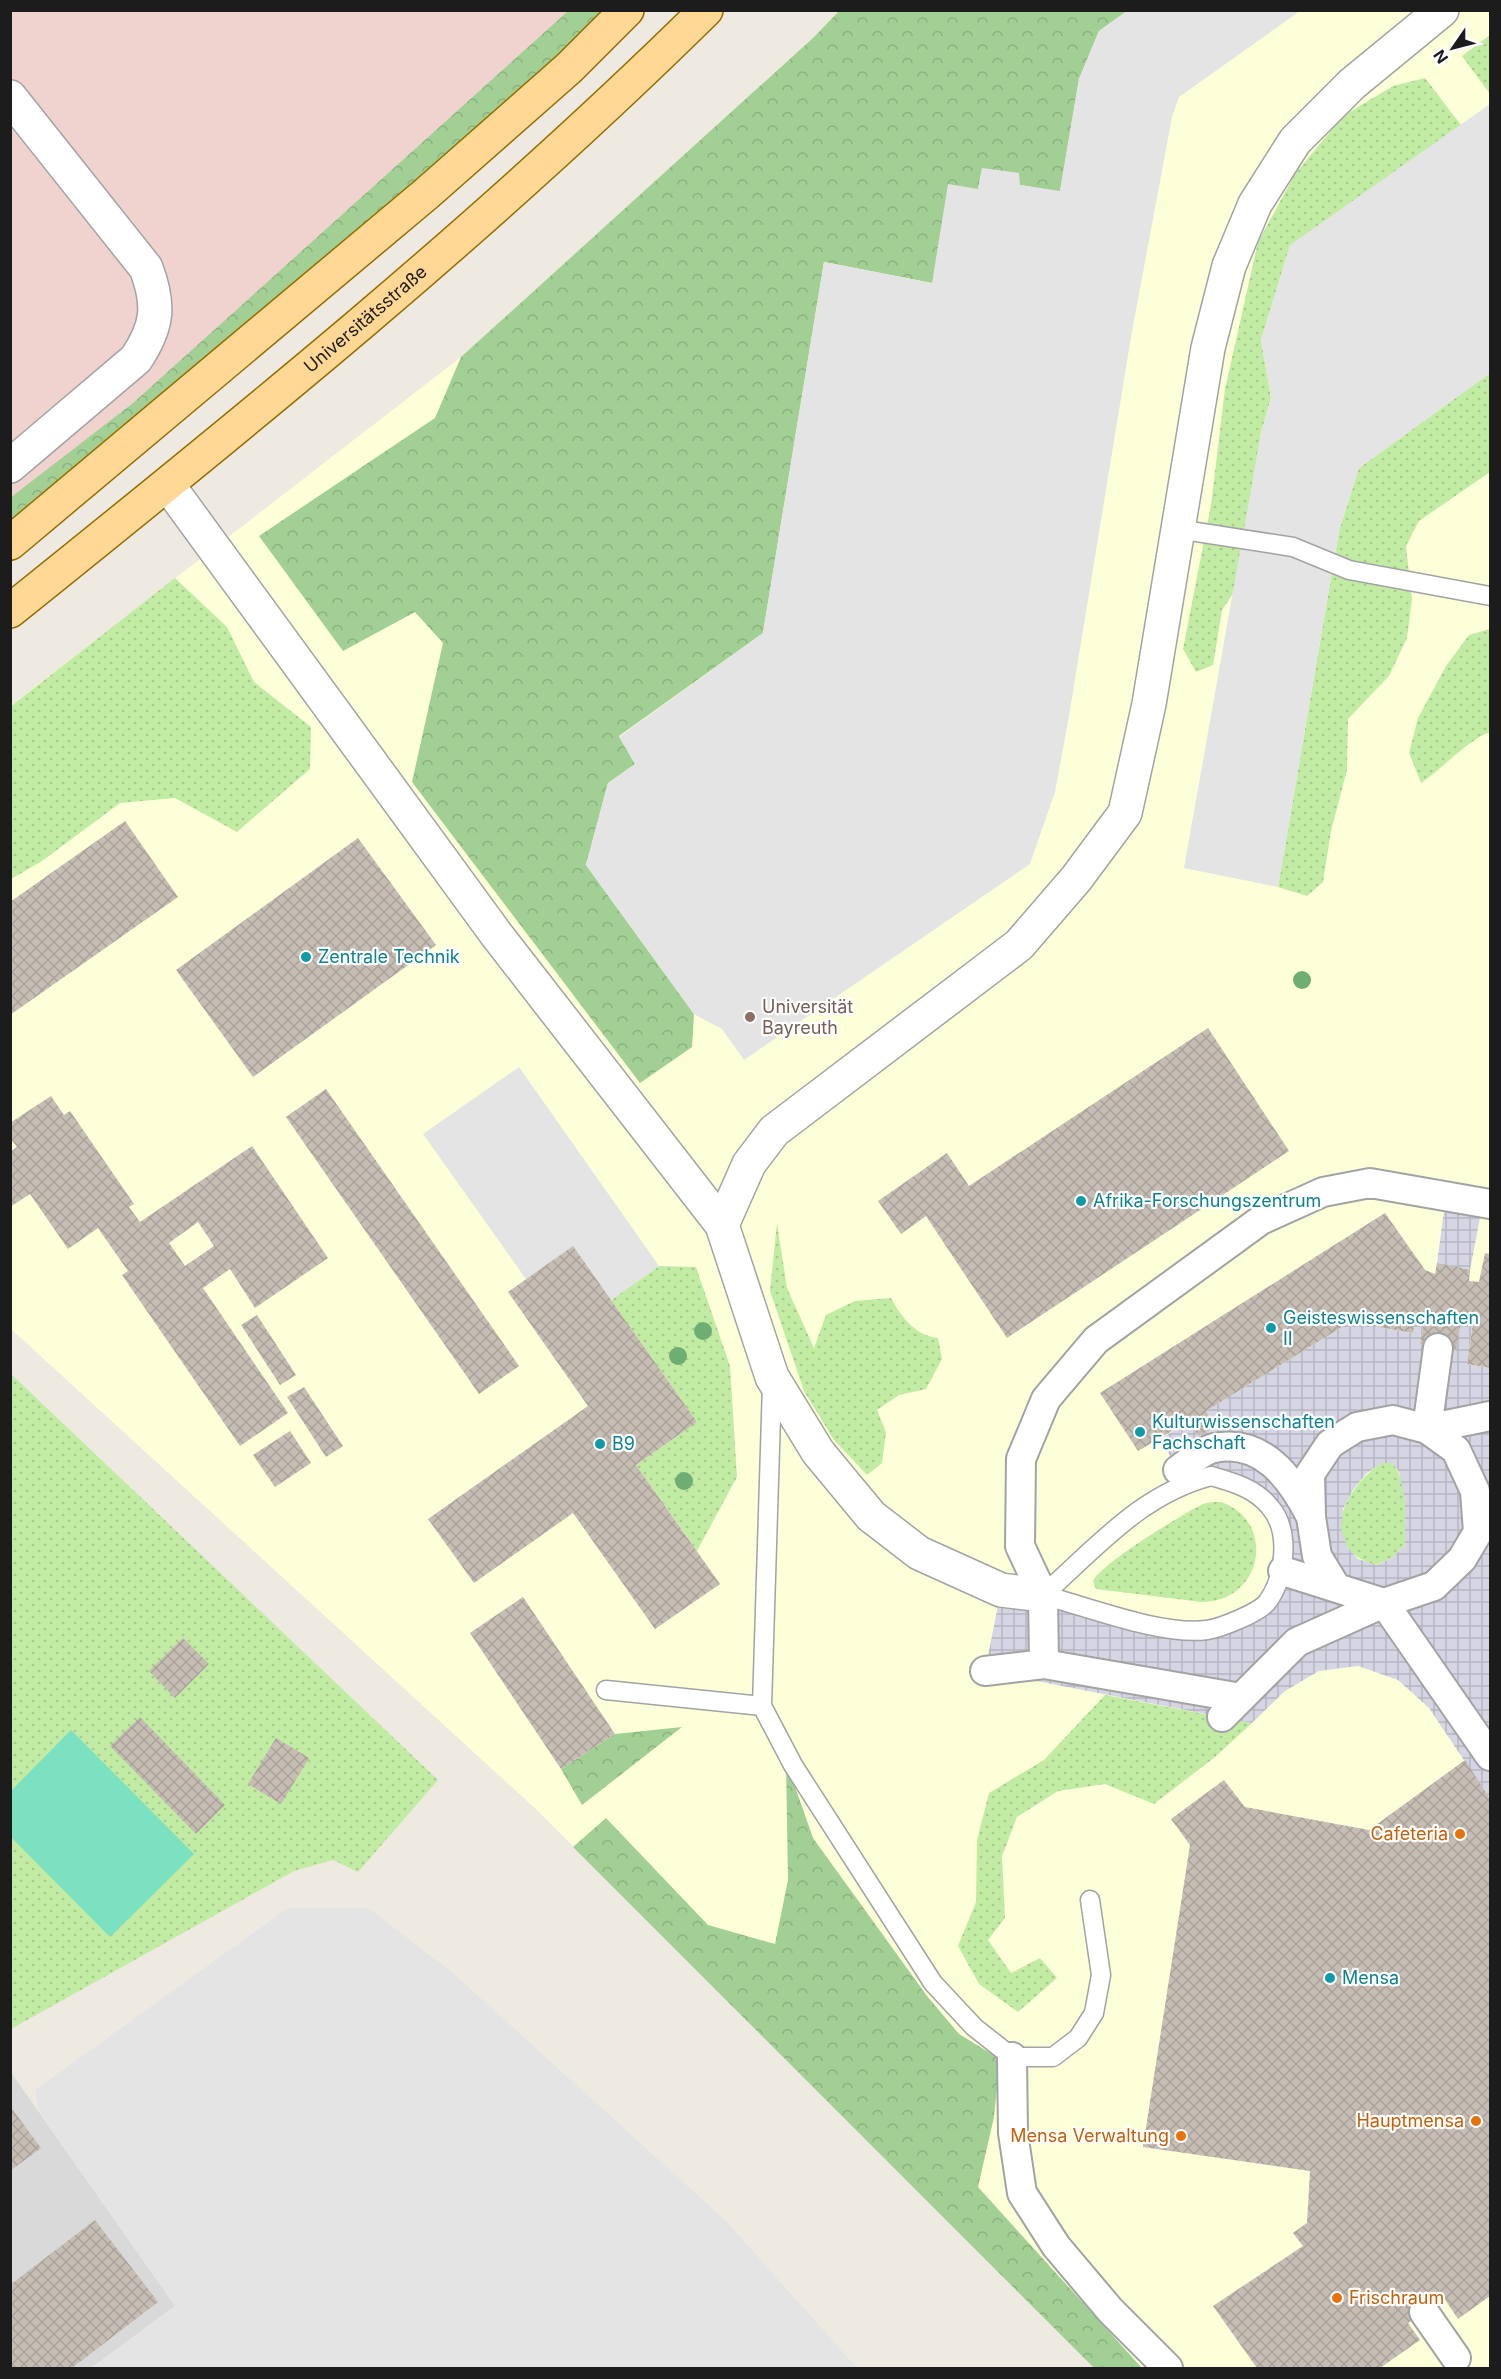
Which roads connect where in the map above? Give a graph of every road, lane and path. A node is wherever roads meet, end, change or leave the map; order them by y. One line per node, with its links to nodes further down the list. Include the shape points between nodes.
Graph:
1 (627, 10): 8 (main road, via 569,68 426,194)
2 (706, 10): 6 (main road, Universitätsstraße, via 606,109 459,241)
3 (1442, 10): 7 (street, via 1352,84 1295,141 1255,204 1229,266 1208,348)
4 (10, 97): 5 (street, via 146,268 153,288 155,317 150,338 136,359)
5 (10, 466)
6 (168, 484): 10 (main road, Universitätsstraße); 12 (street, via 496,934)
7 (1177, 529): 9 (lane, via 1293,547 1349,570); 12 (street, via 1149,704 1125,813 1076,879 1019,945 774,1131 748,1164)
8 (10, 543)
9 (1491, 596)
10 (10, 611)
11 (1491, 1204): 22 (street, via 1370,1183 1323,1192 1262,1220 1096,1340 1046,1399 1021,1459 1020,1546)
12 (722, 1225): 14 (street)
13 (1437, 1348): 16 (street)
14 (772, 1377): 22 (street, via 818,1452 871,1516 919,1553 990,1586); 27 (lane)
15 (1491, 1416): 16 (street)
16 (1427, 1429): 18 (street, via 1393,1420 1357,1427 1330,1444 1310,1474); 19 (street, via 1456,1450 1475,1491)
17 (1178, 1470): 18 (street, via 1209,1440 1244,1448 1273,1462 1294,1485)
18 (1311, 1517): 21 (street, via 1317,1556)
19 (1484, 1544): 23 (street, via 1434,1586)
20 (1283, 1571): 21 (street); 22 (lane, via 1267,1603 1236,1622 1207,1630 1131,1620); 22 (lane, via 1282,1536 1271,1507 1245,1486 1211,1476 1182,1484 1144,1505)
21 (1336, 1587): 23 (street)
22 (1043, 1595): 24 (street)
23 (1384, 1603): 24 (street, via 1297,1642 1232,1708); 28 (street)
24 (1044, 1664): 25 (street)
25 (985, 1671)
26 (606, 1690): 27 (lane)
27 (762, 1706): 30 (lane, via 793,1765 933,1983 974,2027)
28 (1491, 1756)
29 (1090, 1900): 30 (lane, via 1101,1975 1094,2013 1078,2038 1053,2057)
30 (1012, 2057): 33 (street, via 1013,2133 1022,2193 1056,2246 1110,2310)
31 (1424, 2312): 32 (street)
32 (1456, 2358)
33 (1168, 2368)

